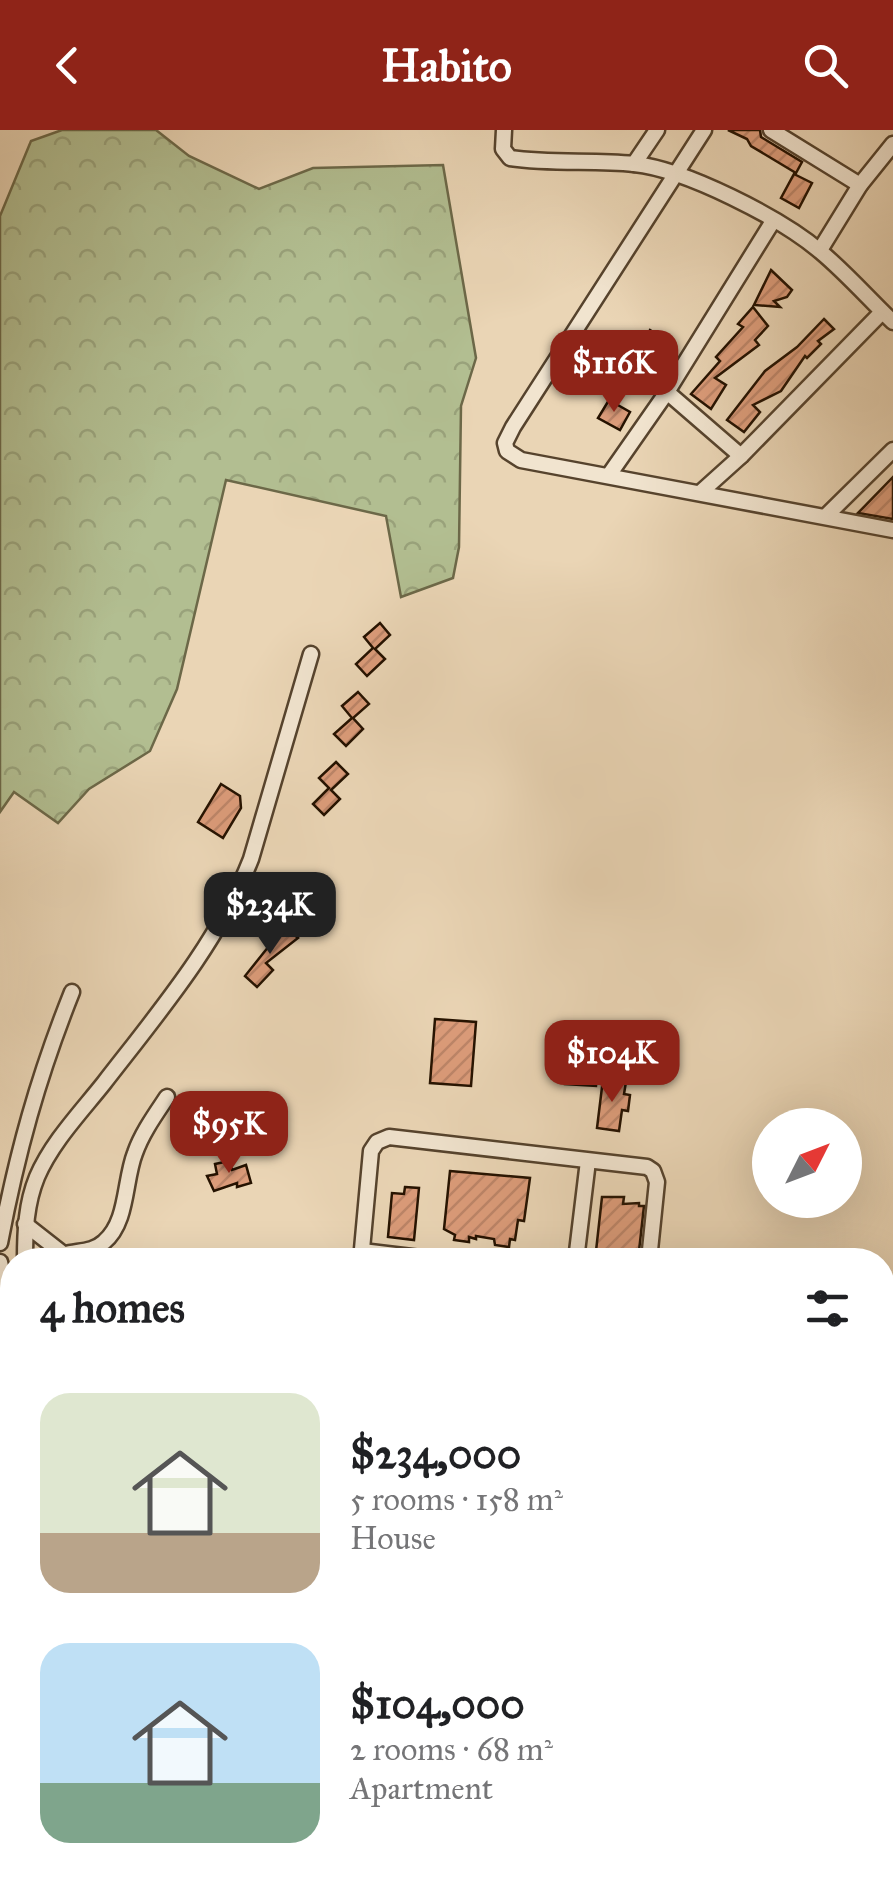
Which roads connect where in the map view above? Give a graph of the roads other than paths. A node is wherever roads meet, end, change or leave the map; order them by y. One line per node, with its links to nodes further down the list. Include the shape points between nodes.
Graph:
1 (504, 130): 7 (street, via 510,158)
2 (657, 130): 7 (street)
3 (704, 130): 8 (street)
4 (771, 130): 5 (street)
5 (792, 134): 9 (street)
6 (893, 144): 9 (street)
7 (634, 164): 8 (street)
8 (676, 172): 10 (street); 16 (street, via 505,443 521,460)
9 (860, 185): 11 (street)
10 (773, 221): 11 (street); 13 (street)
11 (820, 250): 12 (street)
12 (888, 317): 15 (street)
13 (666, 392): 15 (street); 16 (street)
14 (893, 450): 18 (street)
15 (741, 456): 17 (street)
16 (609, 475): 17 (street)
17 (701, 492): 18 (street)
18 (826, 515): 19 (street)
19 (893, 530)
20 (311, 654): 24 (street, via 239,891 204,950 52,1152 38,1174)
21 (72, 992): 25 (street, via 41,1069)
22 (166, 1097): 28 (street, via 136,1150 116,1227)
23 (588, 1160): 29 (street, via 382,1139 372,1151); 30 (street); 31 (street, via 654,1171)
24 (25, 1224): 26 (street); 27 (street)
25 (0, 1243)
26 (24, 1248)
27 (50, 1248)
28 (94, 1248)
29 (363, 1248)
30 (577, 1248)
31 (650, 1248)

